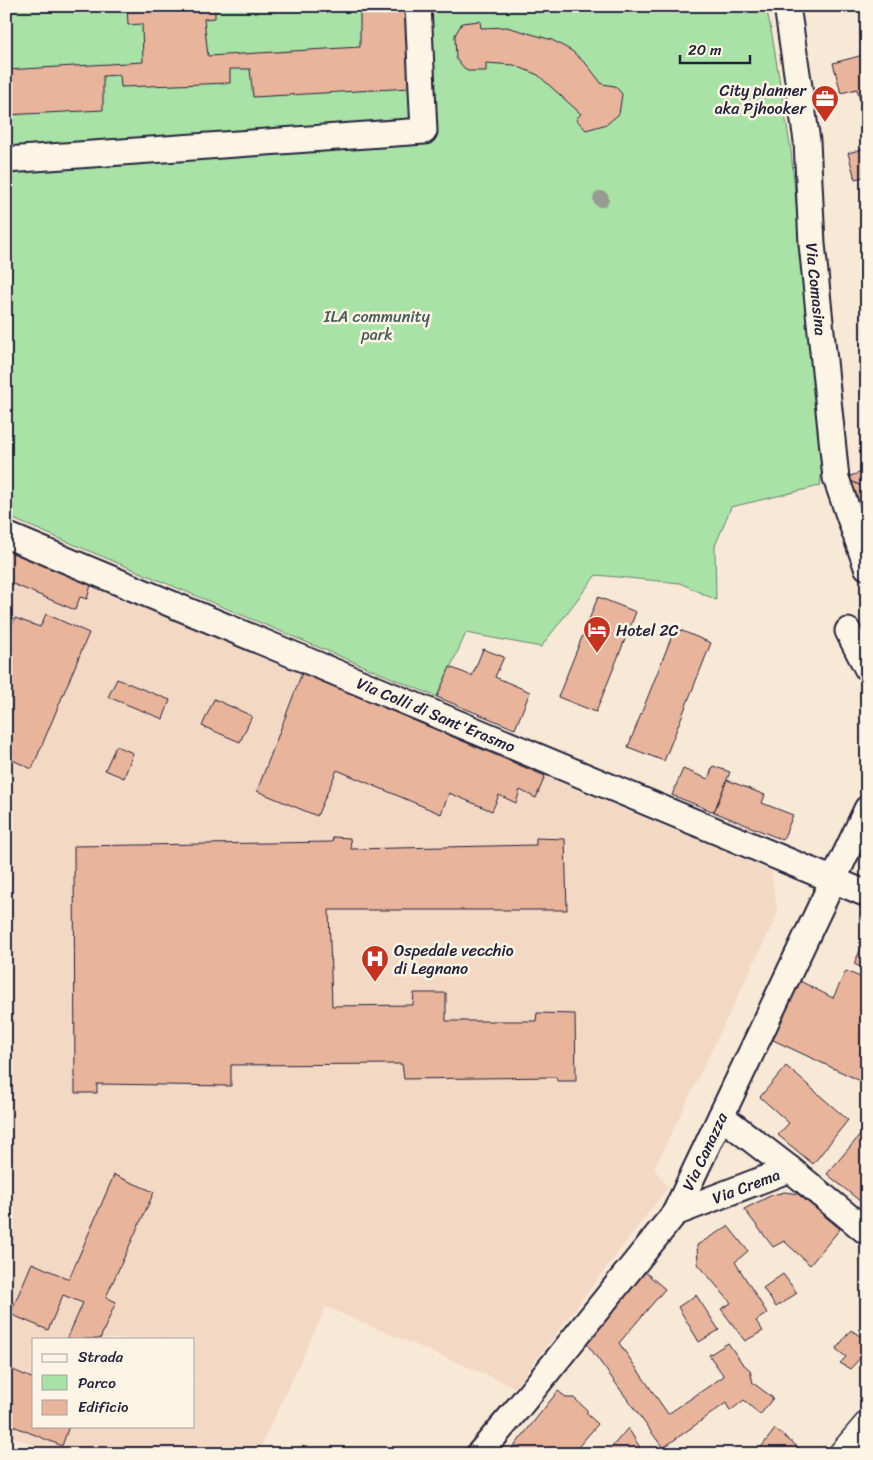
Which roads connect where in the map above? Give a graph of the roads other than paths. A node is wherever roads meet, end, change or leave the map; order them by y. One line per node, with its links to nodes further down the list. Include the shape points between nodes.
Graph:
1 (418, 6): 3 (street, via 424,131)
2 (787, 6): 5 (street, Via Comasina, via 807,141 812,244 836,478)
3 (6, 160)
4 (6, 535): 9 (street, Via Colli di Sant'Erasmo)
5 (867, 567)
6 (848, 631): 7 (street)
7 (867, 668)
8 (867, 808): 9 (street, Via Canazza)
9 (833, 880): 10 (street, Via Colli di Sant'Erasmo); 11 (street, Via Canazza)
10 (867, 894)
11 (721, 1116): 12 (street, Via Crema); 13 (street, Via Canazza)
12 (790, 1169): 13 (street, Via Crema); 14 (street, Via Crema)
13 (675, 1213): 17 (street, Via Canazza)
14 (867, 1232)
15 (867, 1426): 18 (main road)
16 (867, 1448): 19 (main road)
17 (479, 1454)
18 (843, 1454)
19 (862, 1454)

